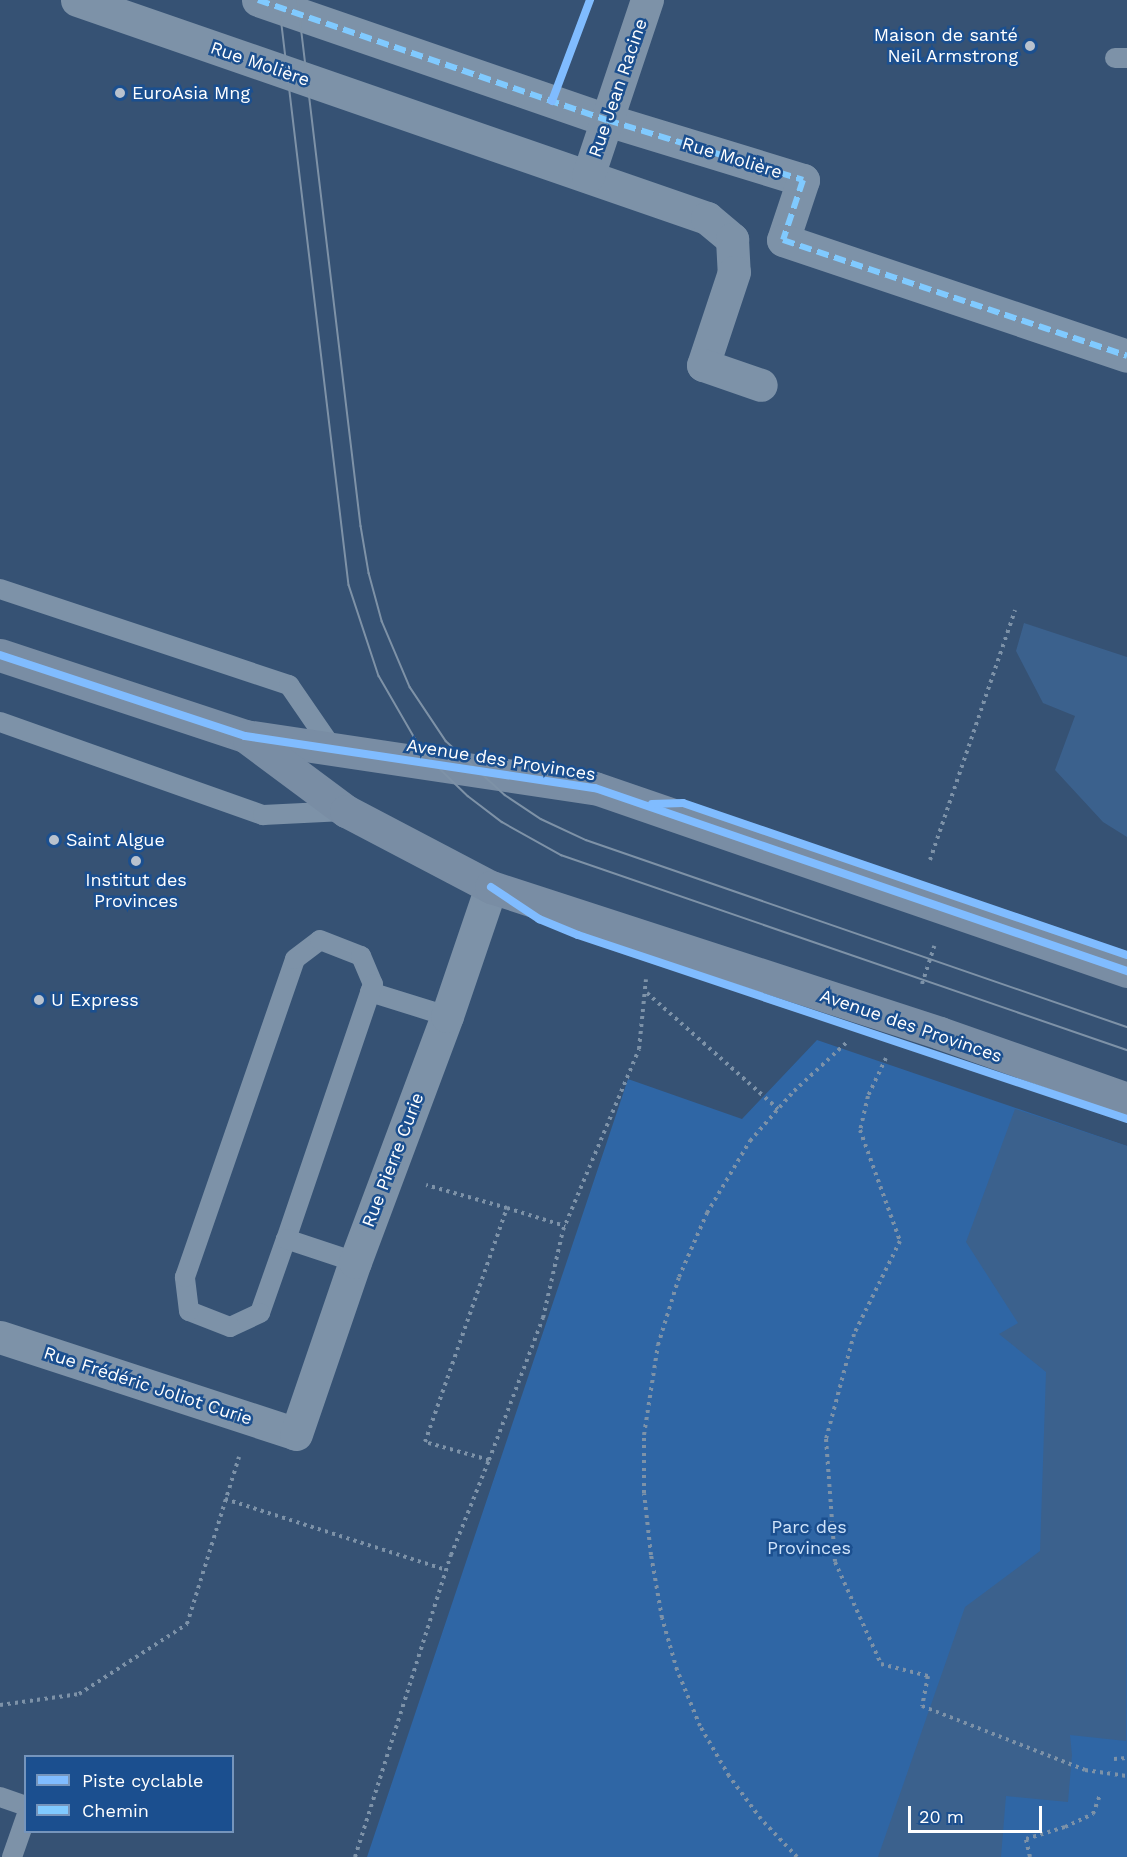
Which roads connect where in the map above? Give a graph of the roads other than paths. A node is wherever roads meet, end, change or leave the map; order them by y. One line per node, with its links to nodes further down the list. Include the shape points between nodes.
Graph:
1 (76, 0): 5 (street, Rue Molière)
2 (258, 0): 4 (street, Rue Molière)
3 (647, 0): 4 (street, Rue Jean Racine)
4 (607, 120): 5 (street, Rue Jean Racine); 6 (street, Rue Molière, via 802,180 783,240)
5 (588, 177): 7 (street, Rue Molière, via 707,218 732,239 734,272 703,365)
6 (1127, 356)
7 (761, 385)
8 (0, 589): 12 (lane, via 289,685)
9 (0, 655): 11 (street, Avenue des Provinces)
10 (0, 722): 13 (lane, via 263,815)
11 (245, 736): 12 (street, Avenue des Provinces); 13 (street, Avenue des Provinces)
12 (333, 749): 15 (street, Avenue des Provinces, via 595,788)
13 (346, 811): 14 (street, Avenue des Provinces)
14 (491, 887): 17 (street, Rue Pierre Curie); 18 (street, Avenue des Provinces, via 940,1033)
15 (1127, 971)
16 (370, 992): 17 (lane); 19 (lane); 19 (lane, via 374,984 361,956 320,940 295,958 185,1277 189,1311 230,1327 260,1313)
17 (447, 1016): 20 (street, Rue Pierre Curie)
18 (1127, 1099)
19 (286, 1239): 20 (lane)
20 (355, 1263): 22 (street, Rue Pierre Curie)
21 (0, 1337): 22 (street, Rue Frédéric Joliot Curie)
22 (296, 1434)
23 (0, 1797): 24 (lane)
24 (24, 1805)
25 (24, 1823): 26 (lane)
26 (12, 1857)

